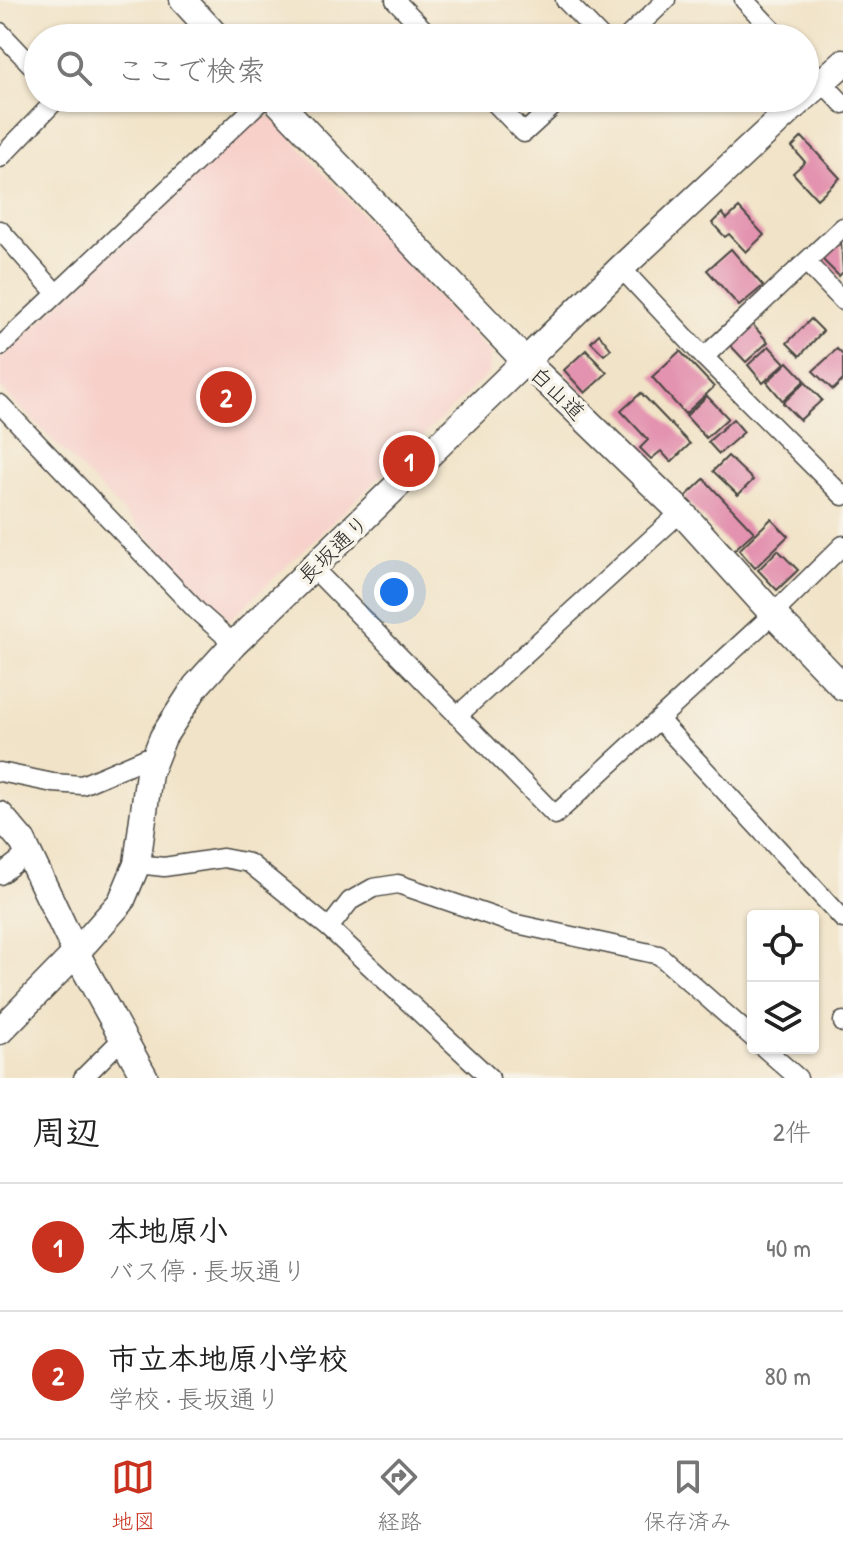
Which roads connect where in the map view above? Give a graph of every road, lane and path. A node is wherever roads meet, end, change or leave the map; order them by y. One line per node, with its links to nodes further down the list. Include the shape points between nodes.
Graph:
1 (183, 0): 6 (street)
2 (395, 0): 7 (street)
3 (565, 0): 8 (street)
4 (666, 0): 9 (street)
5 (744, 0): 10 (street)
6 (205, 24)
7 (418, 24)
8 (588, 24)
9 (641, 24)
10 (767, 24)
11 (0, 32): 12 (street)
12 (24, 57)
13 (843, 63): 14 (street, 長坂通り)
14 (819, 79)
15 (819, 91): 16 (street)
16 (843, 104)
17 (44, 112): 23 (street)
18 (249, 112): 28 (street)
19 (287, 112): 32 (street, 白山道)
20 (504, 112): 21 (street, via 524,133)
21 (547, 112)
22 (781, 112): 27 (street, 長坂通り)
23 (0, 158)
24 (843, 227): 26 (street)
25 (0, 230): 28 (street)
26 (807, 263): 29 (street); 31 (street)
27 (621, 268): 31 (street); 32 (street, 長坂通り)
28 (56, 293): 30 (street)
29 (843, 301)
30 (0, 347)
31 (704, 357): 34 (street)
32 (526, 362): 35 (street, 白山道); 37 (street, 長坂通り)
33 (0, 404): 39 (street)
34 (843, 496)
35 (681, 512): 38 (street, 白山道); 41 (street)
36 (843, 545): 38 (street)
37 (313, 568): 39 (street, 長坂通り); 41 (street)
38 (773, 614): 40 (street, 白山道); 42 (street)
39 (234, 644): 43 (street, 長坂通り, via 196,686)
40 (843, 687)
41 (457, 716): 42 (street, via 555,815)
42 (659, 720): 49 (street)
43 (157, 753): 44 (street, via 82,785); 47 (street, 長坂通り, via 149,773)
44 (0, 772)
45 (0, 815): 46 (street)
46 (28, 853): 48 (street); 51 (street)
47 (137, 864): 50 (street, via 164,867 223,858 249,863); 51 (street, 長坂通り, via 121,902)
48 (0, 875)
49 (843, 919)
50 (329, 928): 53 (street, via 350,901 373,888 398,884 512,923 659,955); 58 (street)
51 (76, 953): 52 (street, 長坂通り); 54 (street)
52 (0, 1031)
53 (747, 1033)
54 (122, 1039): 56 (street); 57 (street)
55 (771, 1054): 59 (street)
56 (83, 1078)
57 (145, 1078)
58 (490, 1078)
59 (798, 1078)

